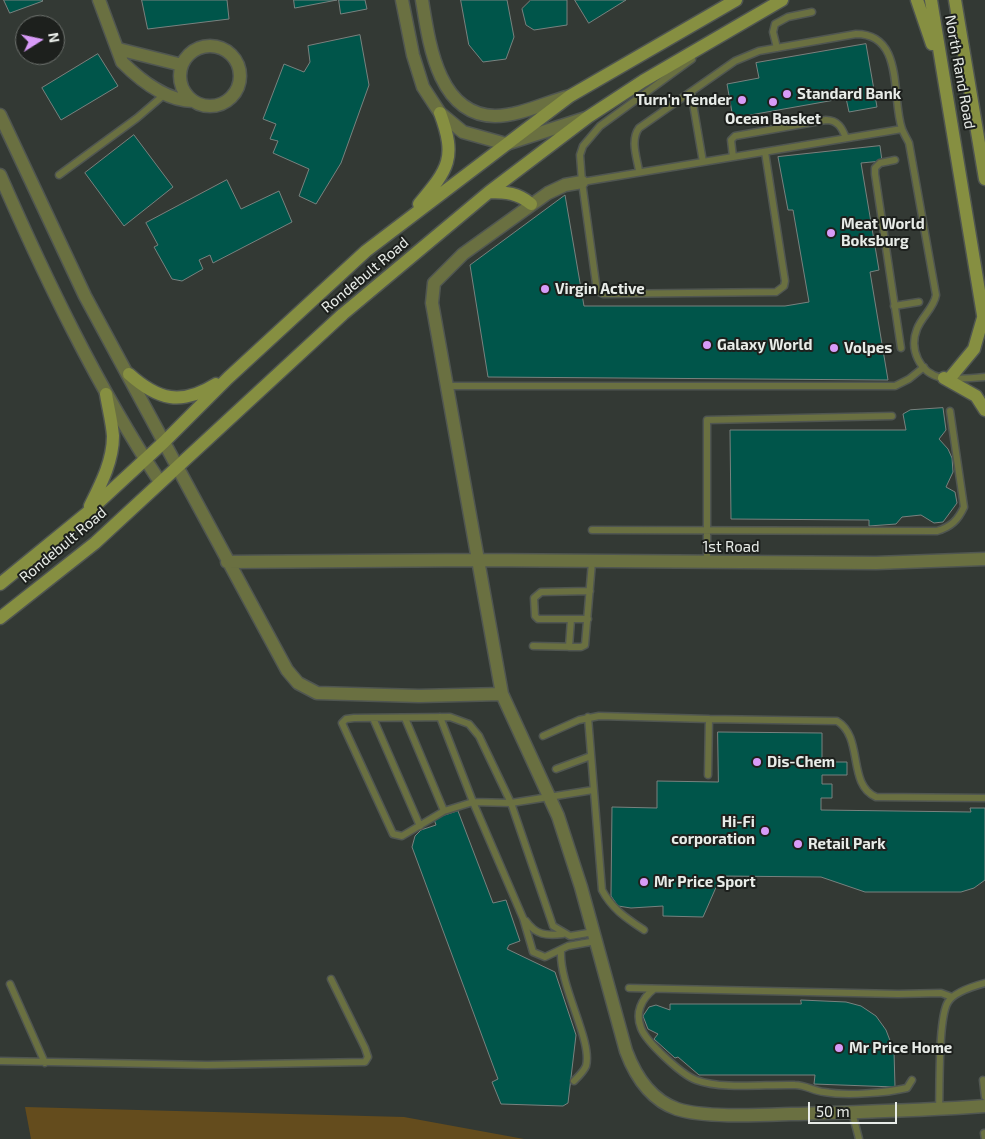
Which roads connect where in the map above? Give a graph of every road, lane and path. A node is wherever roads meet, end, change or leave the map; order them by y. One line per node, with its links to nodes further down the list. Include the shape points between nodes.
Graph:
1 (99, 0): 12 (street)
2 (402, 0): 19 (street, via 418,72 430,100)
3 (422, 0): 17 (street, via 436,65 458,102 494,116 514,114)
4 (736, 0): 17 (main road, Rondebult Road)
5 (782, 0): 10 (main road, Rondebult Road)
6 (917, 0): 14 (main road)
7 (931, 0): 14 (main road, North Rand Road)
8 (955, 0): 32 (main road, North Rand Road)
9 (812, 12): 11 (lane, via 788,17 775,24 773,32)
10 (743, 21): 21 (main road, Rondebult Road); 33 (lane, via 600,126 580,155)
11 (777, 48): 15 (lane, via 735,60); 22 (lane, via 856,34 868,34 878,39 893,66)
12 (118, 49): 13 (street); 16 (street, via 122,62 130,70)
13 (182, 65): 18 (street, via 183,89); 18 (street, via 193,51 211,46 229,52 240,67 239,86 228,101 211,107)
14 (944, 74): 39 (main road, North Rand Road)
15 (691, 92): 28 (lane); 29 (lane, via 635,133)
16 (165, 94): 18 (street); 31 (lane)
17 (570, 96): 24 (main road, Rondebult Road)
18 (193, 101)
19 (440, 113): 24 (street, via 463,132); 36 (main road, via 447,132 448,162 443,175)
20 (0, 114): 42 (street, via 85,296)
21 (588, 117): 24 (street); 34 (main road, Rondebult Road)
22 (902, 129): 23 (lane); 41 (lane, via 910,143 936,295 914,337 916,356)
23 (846, 138): 25 (lane); 26 (lane, via 837,123 826,120 734,136 731,140)
24 (506, 144): 36 (main road, Rondebult Road)
25 (764, 152): 26 (lane); 33 (lane, via 785,281 776,292 600,293 595,284)
26 (733, 157): 28 (lane)
27 (895, 160): 38 (lane, via 880,163 875,168)
28 (703, 162): 29 (lane)
29 (639, 172): 33 (lane)
30 (0, 175): 47 (street)
31 (59, 175)
32 (985, 179)
33 (582, 182): 35 (street, via 565,185)
34 (489, 192): 35 (main road, via 509,192); 53 (main road, Rondebult Road, via 343,314)
35 (531, 204): 46 (street, via 463,254 434,283 432,303)
36 (408, 218): 44 (main road, Rondebult Road, via 366,250)
37 (918, 302): 38 (lane)
38 (894, 306): 40 (lane)
39 (984, 322): 45 (main road, via 974,349)
40 (901, 348)
41 (924, 367): 45 (lane, via 937,376); 46 (lane, via 895,386)
42 (128, 374): 44 (main road, via 147,390 171,398 193,396); 51 (street)
43 (985, 377): 45 (lane)
44 (228, 378): 51 (main road, Rondebult Road)
45 (947, 378): 48 (main road, via 976,396)
46 (448, 386): 59 (street)
47 (106, 394): 52 (street); 55 (main road, via 113,436 111,454)
48 (985, 410)
49 (950, 411): 57 (lane, via 964,507 958,518 946,528 937,531)
50 (892, 416): 57 (lane, via 707,420)
51 (164, 442): 52 (main road, Rondebult Road); 53 (street)
52 (145, 459): 54 (street); 55 (main road, Rondebult Road)
53 (178, 466): 54 (main road, Rondebult Road); 60 (street)
54 (160, 482): 65 (main road, Rondebult Road, via 95,543)
55 (87, 513): 63 (main road, Rondebult Road)
56 (592, 530): 57 (lane)
57 (708, 530): 62 (lane)
58 (985, 559): 62 (street, 1st Road)
59 (477, 560): 60 (street, 1st Road); 61 (street, 1st Road); 70 (street)
60 (227, 562): 70 (street, via 287,670 308,690 339,694)
61 (592, 562): 62 (street, 1st Road); 64 (lane)
62 (706, 563)
63 (0, 584)
64 (590, 591): 66 (lane, via 536,594 534,612 538,619); 67 (lane)
65 (0, 618)
66 (571, 619): 67 (lane); 69 (lane)
67 (588, 619): 69 (lane, via 585,645)
68 (533, 646): 69 (lane)
69 (569, 647)
70 (502, 694): 81 (street)
71 (440, 717): 74 (lane); 83 (lane); 84 (lane, via 469,724 479,736)
72 (588, 717): 75 (lane); 76 (lane); 77 (lane)
73 (373, 718): 74 (lane); 86 (lane); 86 (lane, via 346,719 342,725 393,834 402,836)
74 (405, 718): 85 (lane)
75 (709, 718): 79 (lane); 82 (lane, via 837,721 849,731 862,782 870,794 876,797)
76 (542, 736)
77 (591, 756): 78 (lane); 80 (lane)
78 (556, 770)
79 (708, 775)
80 (593, 790): 81 (lane); 88 (lane, via 602,890 618,912)
81 (548, 796): 84 (lane); 90 (street, via 566,839)
82 (985, 798)
83 (472, 802): 84 (lane); 85 (lane); 87 (lane)
84 (511, 803): 89 (lane, via 551,922)
85 (444, 811): 86 (lane)
86 (420, 826)
87 (524, 918): 89 (lane, via 539,933 547,936); 91 (lane, via 533,952 545,957)
88 (644, 930)
89 (563, 934): 90 (lane)
90 (595, 937): 91 (lane); 106 (street, via 633,1071 648,1089 668,1104 686,1111 746,1115)
91 (561, 951): 102 (lane, via 562,974 581,1029 586,1057 586,1066)
92 (331, 979): 99 (lane, via 365,1048 368,1057 365,1062 206,1065)
93 (985, 983): 97 (lane)
94 (10, 984): 99 (lane)
95 (628, 988): 96 (lane)
96 (654, 989): 97 (lane, via 941,993); 100 (lane, via 645,996 637,1015 642,1032 677,1067 696,1080 719,1084 798,1085 825,1093 889,1092 907,1088)
97 (952, 997): 105 (lane, via 946,1004 941,1039)
98 (0, 1061): 99 (lane)
99 (45, 1063)
100 (912, 1080)
101 (983, 1080): 103 (lane)
102 (574, 1081)
103 (985, 1097)
104 (985, 1106): 105 (street)
105 (939, 1110): 106 (street)
106 (852, 1112): 108 (lane)
107 (984, 1133): 109 (lane)
108 (859, 1139)
109 (985, 1139)

